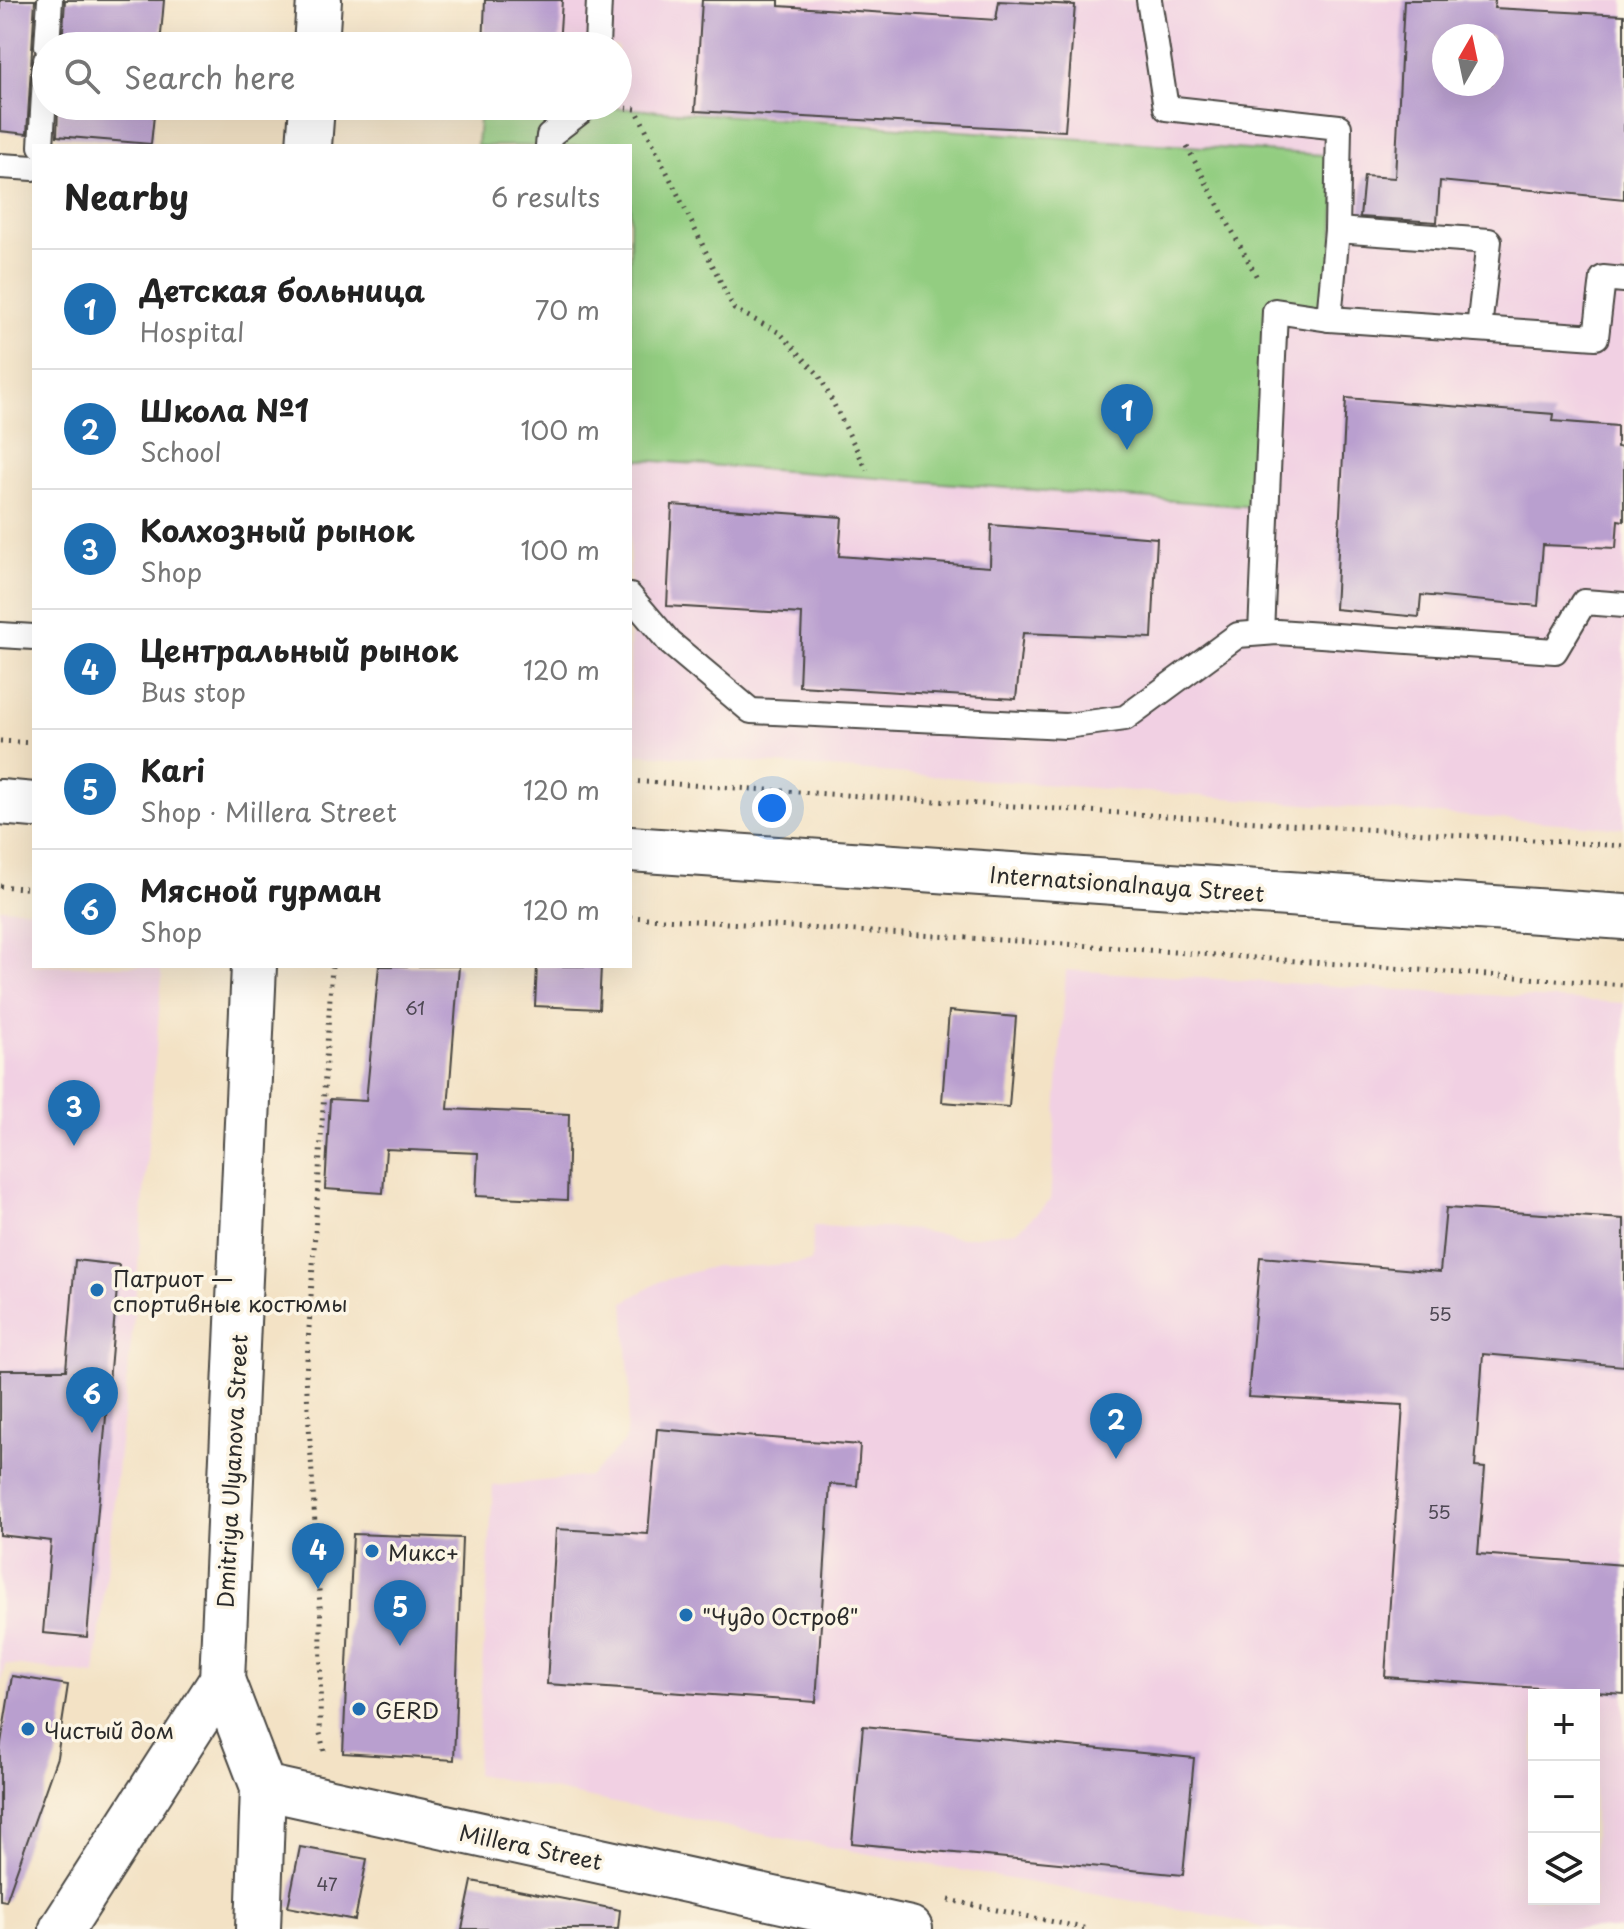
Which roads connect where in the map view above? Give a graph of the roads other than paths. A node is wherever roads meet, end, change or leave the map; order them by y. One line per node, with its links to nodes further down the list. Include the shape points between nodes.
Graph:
1 (50, 0): 5 (lane)
2 (319, 0): 6 (street)
3 (599, 0): 7 (lane)
4 (1149, 0): 16 (lane, via 1166,108 1339,127)
5 (48, 32)
6 (317, 32)
7 (598, 32)
8 (43, 120): 11 (lane)
9 (311, 120): 12 (street)
10 (570, 120): 13 (lane, via 549,136)
11 (41, 144)
12 (309, 144)
13 (548, 144)
14 (0, 166): 15 (lane)
15 (32, 168)
16 (1337, 230): 18 (lane); 19 (lane, via 1489,241)
17 (1624, 280): 19 (lane, via 1603,278 1596,337)
18 (1329, 319): 19 (lane); 22 (lane, via 1275,311)
19 (1479, 329)
20 (632, 598): 22 (lane, via 670,643 751,711 1066,726 1125,718 1238,635)
21 (1624, 605): 22 (lane, via 1584,602 1555,651)
22 (1261, 633)
23 (0, 635): 24 (lane)
24 (32, 637)
25 (0, 802): 26 (street)
26 (32, 805)
27 (632, 849): 28 (street, Internatsionalnaya Street)
28 (1624, 917)
29 (254, 968): 30 (street, Dmitriya Ulyanova Street)
30 (222, 1680): 31 (street); 32 (street)
31 (263, 1787): 33 (street); 34 (street, Millera Street)
32 (62, 1929)
33 (258, 1929)
34 (910, 1929)

